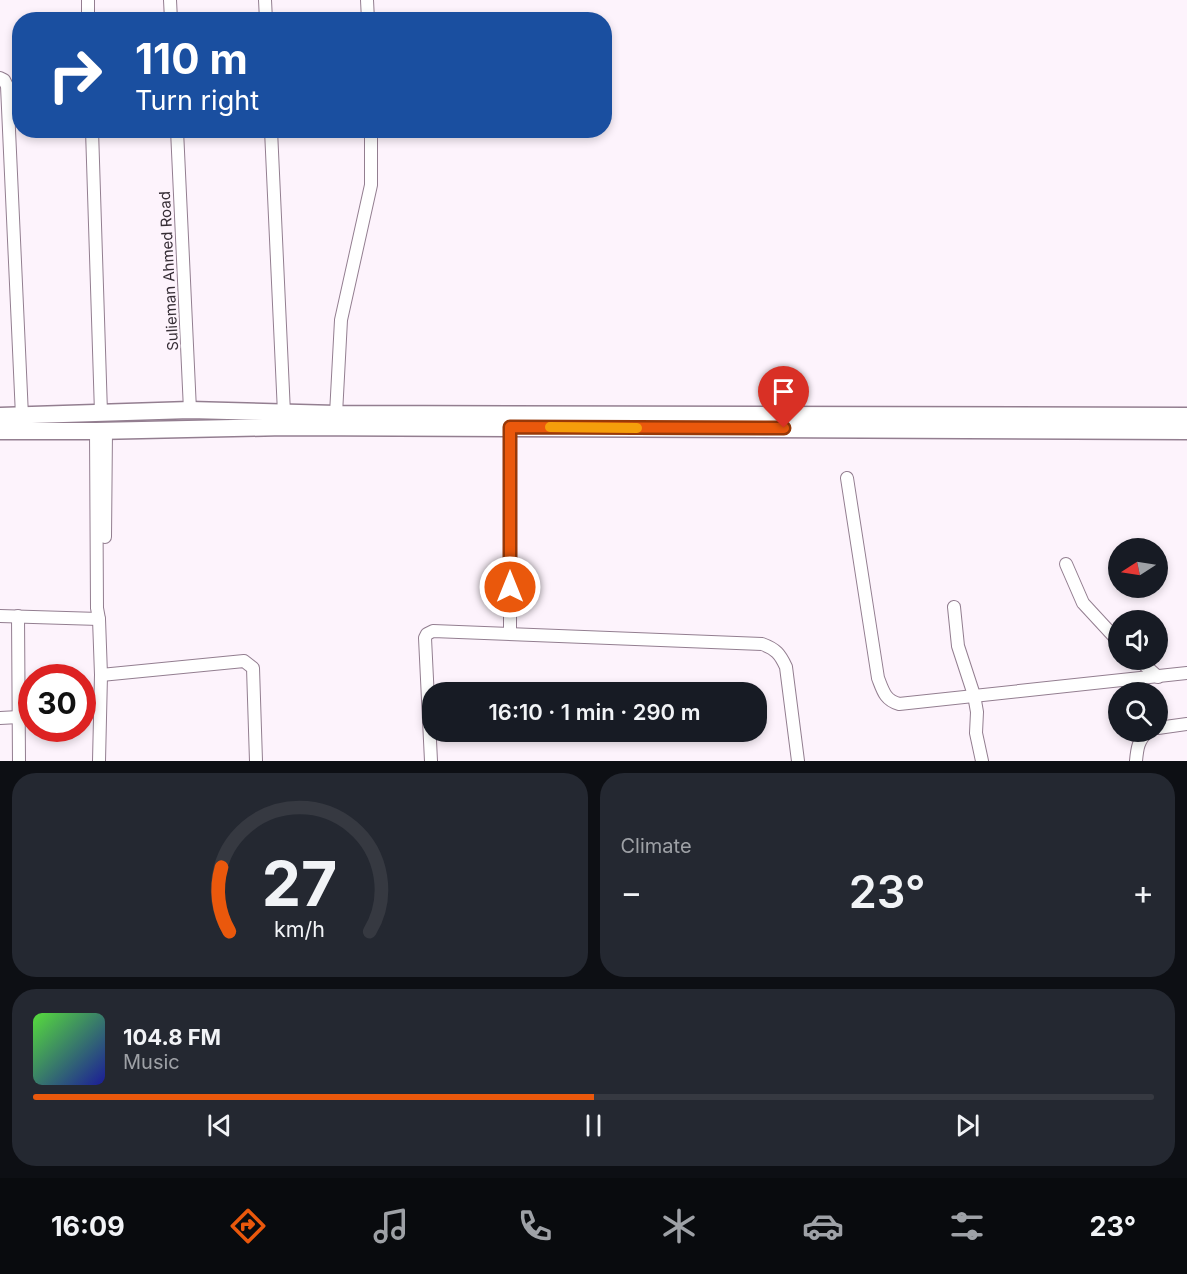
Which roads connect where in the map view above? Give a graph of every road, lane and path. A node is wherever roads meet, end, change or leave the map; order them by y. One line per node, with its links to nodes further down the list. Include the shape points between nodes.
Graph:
1 (0, 78): 11 (street, via 7,86)
2 (92, 138): 7 (street)
3 (177, 138): 6 (street, Sulieman Ahmed Road)
4 (271, 138): 8 (street)
5 (371, 138): 9 (street, via 371,185 341,320)
6 (190, 410): 7 (street); 13 (street)
7 (100, 413): 11 (street)
8 (284, 413): 9 (street); 13 (street)
9 (336, 414): 12 (street)
10 (0, 416): 11 (street)
11 (22, 416)
12 (1187, 416)
13 (240, 420): 14 (street); 16 (street)
14 (510, 427): 17 (street); 25 (street)
15 (0, 431): 16 (street)
16 (101, 431): 23 (street)
17 (1187, 431)
18 (847, 478): 31 (street, via 878,678 884,695 899,704)
19 (1066, 564): 24 (street, via 1083,603)
20 (954, 607): 31 (street, via 958,646)
21 (0, 616): 22 (street)
22 (18, 616): 23 (street); 26 (street)
23 (99, 619): 29 (street)
24 (1108, 630)
25 (510, 633): 41 (street, via 427,634); 42 (street, via 762,644 775,648 786,667)
26 (18, 664)
27 (1150, 670): 30 (street)
28 (1187, 673): 30 (street)
29 (101, 675): 39 (street); 40 (street, via 244,662 253,668)
30 (1158, 677): 31 (street)
31 (974, 695): 43 (street)
32 (18, 717): 33 (street)
33 (0, 718)
34 (1187, 724): 35 (street)
35 (1168, 727)
36 (19, 742): 38 (street)
37 (1140, 742): 44 (street)
38 (19, 761)
39 (99, 761)
40 (255, 761)
41 (431, 761)
42 (798, 761)
43 (982, 761)
44 (1136, 761)

